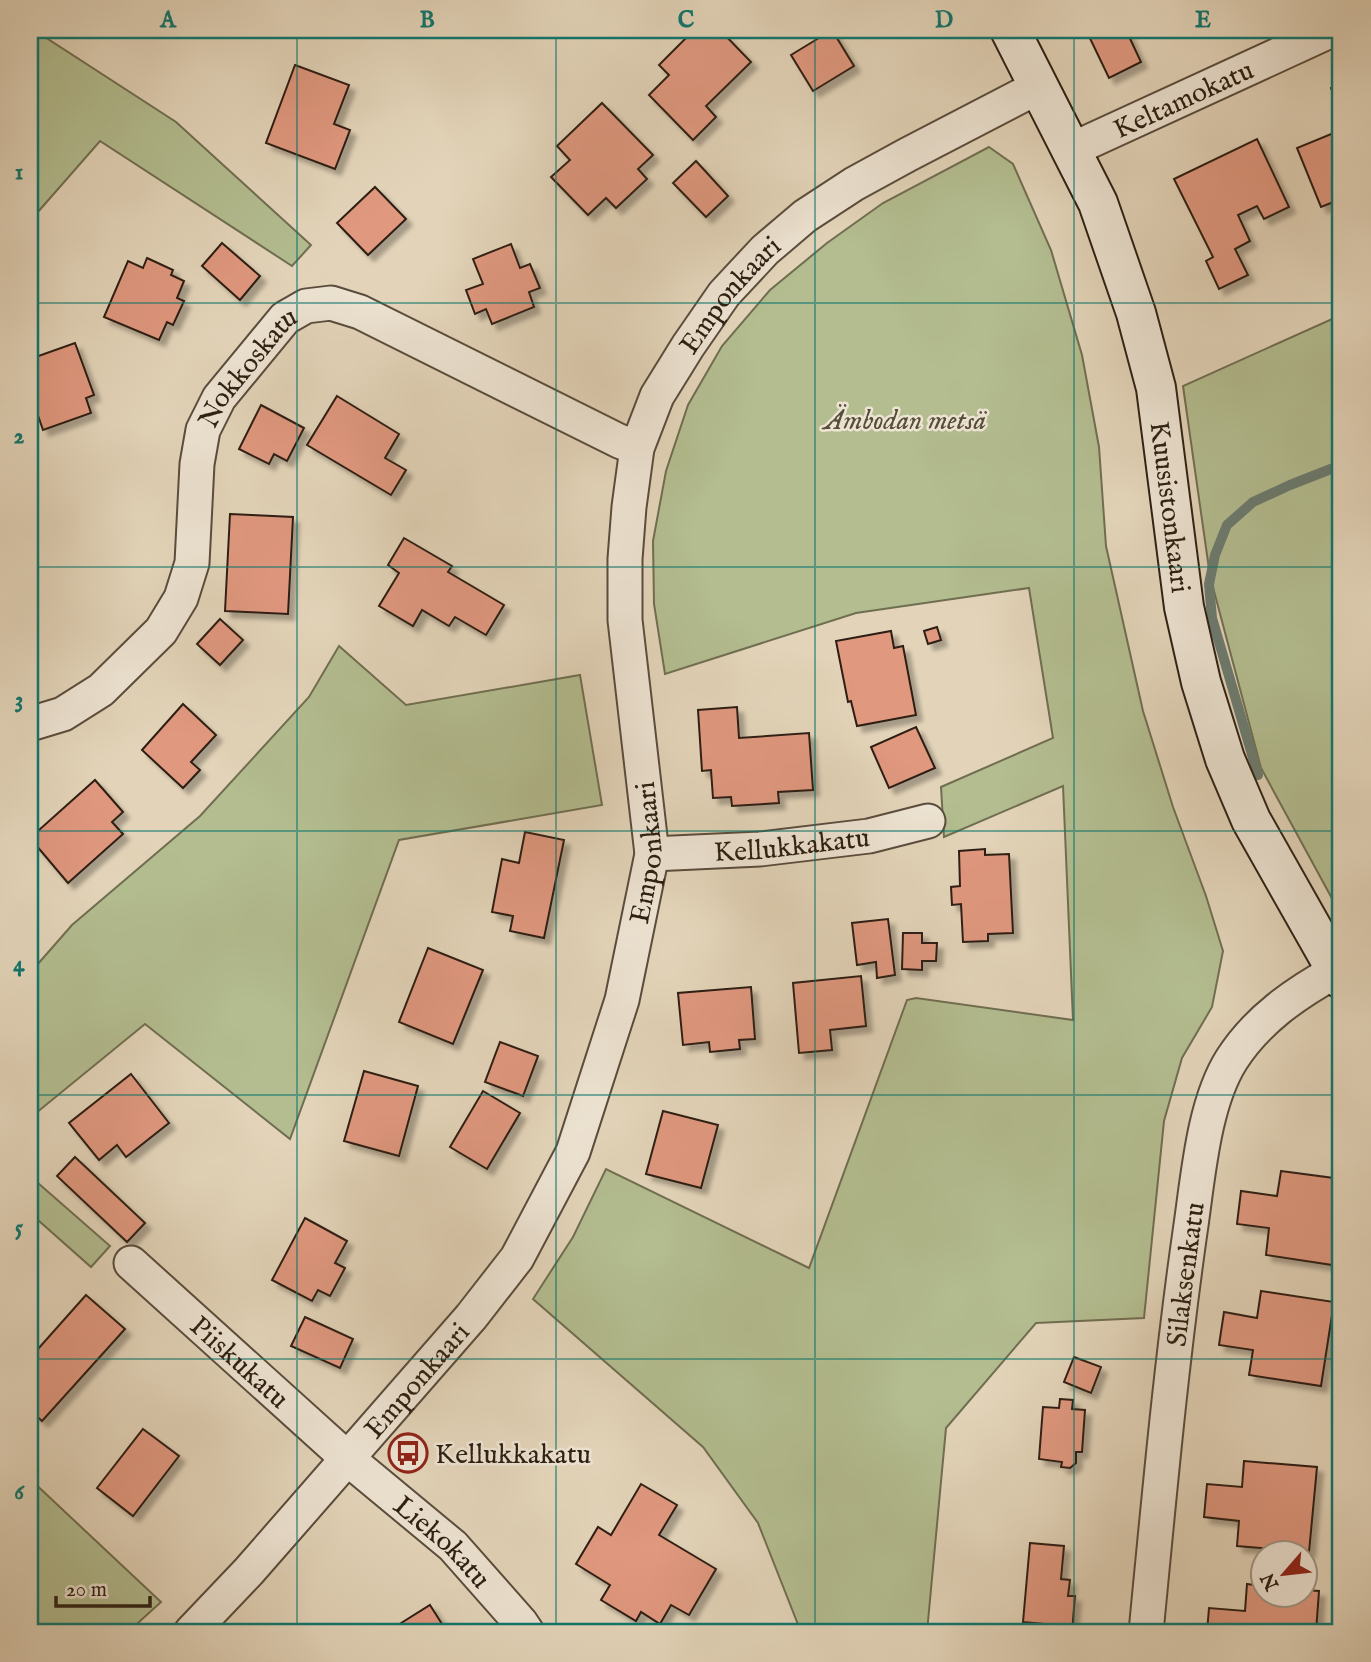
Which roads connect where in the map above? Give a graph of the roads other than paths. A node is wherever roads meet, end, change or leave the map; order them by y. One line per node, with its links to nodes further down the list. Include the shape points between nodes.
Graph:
1 (1010, 30): 3 (street, Kuusistonkaari)
2 (1332, 30): 4 (street, Keltamokatu)
3 (1040, 86): 4 (street, Kuusistonkaari); 5 (street, Emponkaari, via 854,184 765,250 724,295 688,346 657,396)
4 (1073, 149): 9 (street, Kuusistonkaari, via 1098,203 1156,388 1184,607 1225,759 1251,820)
5 (637, 448): 6 (street, Nokkoskatu, via 360,312 331,303 306,306 285,318 219,398 202,430 192,563 181,597 161,631 101,690 63,714); 8 (street, Emponkaari, via 626,546 625,620)
6 (30, 724)
7 (928, 821): 8 (street, Kellukkakatu, via 855,838 760,849)
8 (652, 854): 11 (street, Emponkaari, via 622,1000 573,1152 517,1258)
9 (1339, 975): 14 (street, Silaksenkatu, via 1302,990 1257,1026 1232,1059 1212,1100 1172,1366)
10 (131, 1263): 11 (street, Piiskukatu)
11 (348, 1459): 12 (street, Emponkaari); 13 (street, Liekokatu, via 453,1546)
12 (191, 1632)
13 (527, 1632)
14 (1146, 1632)

